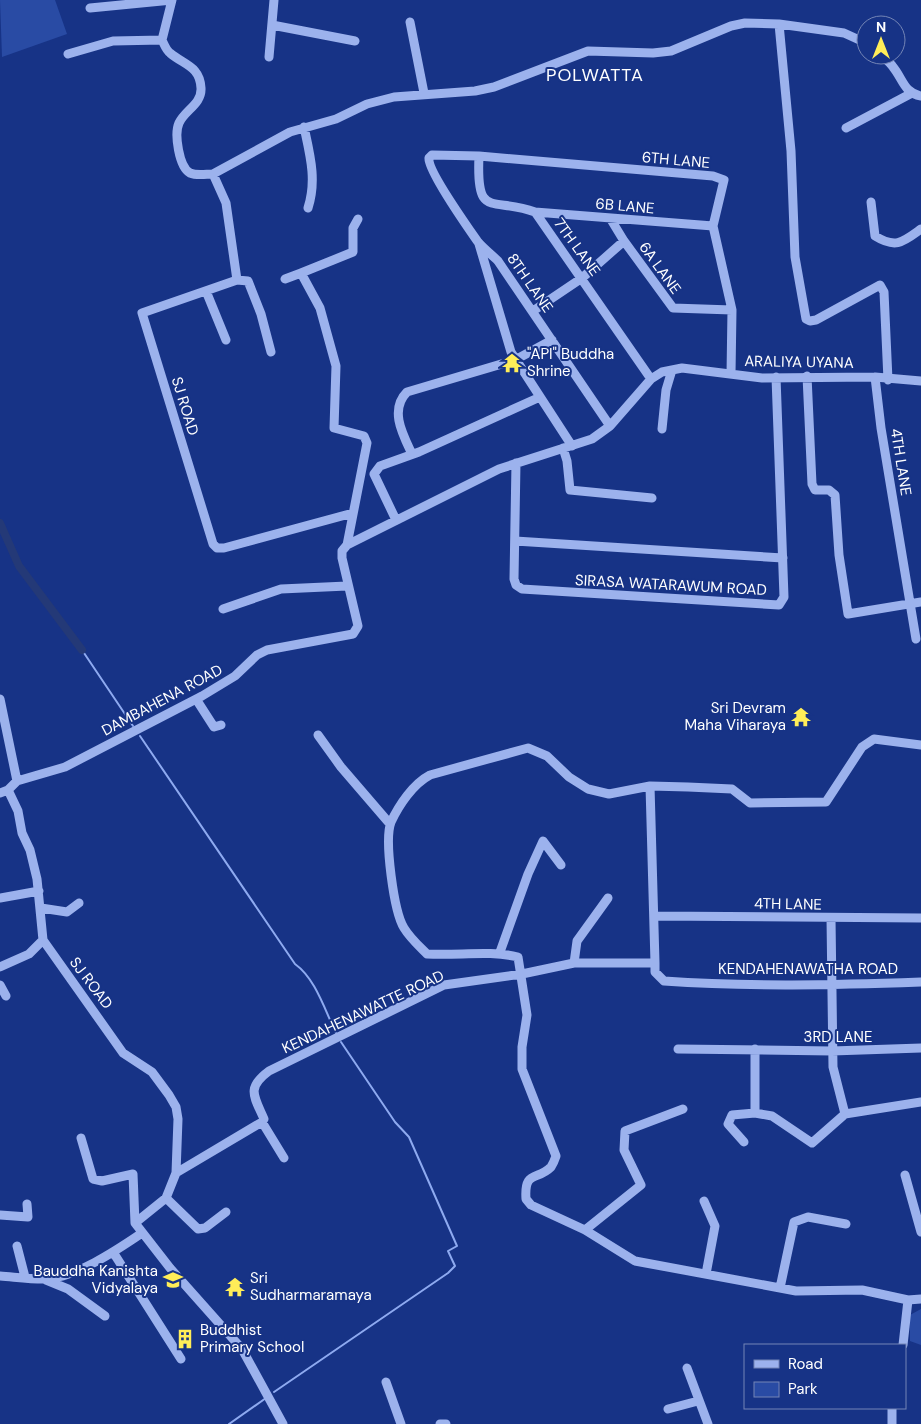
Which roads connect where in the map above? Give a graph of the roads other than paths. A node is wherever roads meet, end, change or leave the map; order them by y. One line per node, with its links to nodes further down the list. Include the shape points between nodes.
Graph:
1 (172, 0): 3 (street); 8 (street)
2 (274, 0): 6 (street)
3 (90, 8)
4 (410, 22): 13 (street)
5 (779, 24): 7 (street, via 844,33); 13 (street, via 744,22 671,51 588,51 494,87); 47 (street, via 791,152 795,257 806,319 816,320 880,285 884,292)
6 (272, 25): 9 (street); 11 (street)
7 (856, 38)
8 (162, 40): 10 (street, via 113,41); 20 (street, via 169,52 193,67 202,87 201,95 179,123 177,135 182,164 190,173)
9 (355, 41)
10 (68, 54)
11 (269, 57)
12 (892, 65): 14 (street)
13 (424, 93): 16 (street, via 394,96)
14 (912, 94): 15 (street); 17 (street)
15 (921, 96)
16 (304, 128): 20 (street, via 290,132); 22 (street, via 313,177 313,193)
17 (846, 128)
18 (479, 156): 19 (street, 6TH LANE, via 437,154); 23 (street, 7TH LANE, via 479,190 483,198 502,207); 26 (street, 6TH LANE, via 720,177 725,183)
19 (429, 158): 29 (street, 8TH LANE, via 429,166)
20 (213, 174): 33 (street, via 226,203)
21 (871, 202): 27 (street, via 874,236 888,244 904,241)
22 (308, 208)
23 (535, 212): 24 (street, 6B LANE); 31 (street, 7TH LANE)
24 (610, 218): 26 (street, 6B LANE); 28 (street, 6A LANE)
25 (358, 219): 30 (street, via 353,228 353,252)
26 (713, 226): 35 (street, 6TH LANE)
27 (921, 228)
28 (624, 240): 31 (street); 35 (street, 6A LANE, via 673,308)
29 (479, 244): 36 (street, 8TH LANE, via 498,261); 40 (street)
30 (301, 272): 32 (street); 56 (street, via 320,308 336,366 334,428 364,436 367,444)
31 (582, 278): 36 (street); 46 (street, 7TH LANE)
32 (285, 279)
33 (237, 280): 34 (street, SJ ROAD); 39 (street, via 248,281)
34 (206, 291): 37 (street); 56 (street, SJ ROAD, via 142,314 212,544 216,548 224,548)
35 (732, 310): 42 (street, 6TH LANE)
36 (533, 311): 38 (street, 8TH LANE)
37 (226, 340)
38 (552, 340): 40 (street); 50 (street, 8TH LANE)
39 (271, 352)
40 (515, 360): 49 (street); 53 (street, via 407,392 402,397 398,415 400,429)
41 (672, 370): 42 (street, ARALIYA UYANA, via 682,368); 46 (street, ARALIYA UYANA); 51 (street, via 666,390)
42 (731, 374): 44 (street, ARALIYA UYANA)
43 (807, 376): 44 (street, ARALIYA UYANA); 45 (street, ARALIYA UYANA); 63 (street, via 812,484 815,490 829,490 835,495 839,555 848,614)
44 (776, 377): 60 (street, SIRASA WATARAWUM ROAD)
45 (875, 377): 47 (street, ARALIYA UYANA); 63 (street, 4TH LANE)
46 (651, 379): 50 (street, ARALIYA UYANA)
47 (888, 380): 48 (street, ARALIYA UYANA)
48 (921, 380)
49 (540, 397): 52 (street); 53 (street)
50 (610, 426): 52 (street, ARALIYA UYANA, via 592,438)
51 (662, 429)
52 (568, 447): 54 (street, ARALIYA UYANA); 55 (street, via 570,490)
53 (412, 454): 57 (street, via 380,466 374,474)
54 (516, 463): 57 (street, ARALIYA UYANA); 58 (street, SIRASA WATARAWUM ROAD)
55 (652, 498)
56 (352, 513): 59 (street)
57 (396, 520): 59 (street, ARALIYA UYANA)
58 (515, 542): 60 (street); 60 (street, SIRASA WATARAWUM ROAD, via 514,579 522,590 720,603 779,605 784,597)
59 (347, 545): 61 (street, via 342,551 342,558)
60 (783, 558)
61 (348, 586): 64 (street, via 281,589); 66 (street, DAMBAHENA ROAD, via 358,626 353,634 267,650 235,676)
62 (921, 602): 63 (street)
63 (911, 604): 65 (street, 4TH LANE)
64 (223, 608)
65 (916, 639)
66 (196, 699): 68 (street, via 214,727); 72 (street, DAMBAHENA ROAD, via 65,767)
67 (0, 700): 70 (street)
68 (221, 725)
69 (318, 735): 75 (street)
70 (3, 736): 72 (street)
71 (921, 745): 73 (street, via 874,740 862,747 826,802 750,803 732,789)
72 (17, 781): 74 (street, DAMBAHENA ROAD)
73 (650, 786): 75 (street, via 609,794 588,789 569,777 547,756 528,748 420,780); 82 (street)
74 (4, 792): 77 (street, via 18,811)
75 (390, 824): 86 (street, via 391,871 398,915 414,941 427,954 450,956)
76 (561, 865): 86 (street, via 543,842)
77 (39, 890): 78 (street); 81 (street)
78 (0, 898)
79 (608, 898): 87 (street, via 577,941)
80 (80, 903): 81 (street, via 67,912)
81 (42, 908): 85 (street)
82 (654, 916): 83 (street, 4TH LANE); 88 (street)
83 (831, 918): 84 (street, 4TH LANE); 93 (street)
84 (921, 918)
85 (43, 940): 89 (street, via 29,954); 107 (street, SJ ROAD, via 123,1053 152,1072 170,1095 178,1119)
86 (500, 952): 90 (street, via 518,957)
87 (574, 963): 88 (street, KENDAHENAWATTE ROAD); 90 (street, KENDAHENAWATTE ROAD)
88 (654, 963): 93 (street, KENDAHENAWATHA ROAD, via 655,972 664,981)
89 (0, 967)
90 (522, 974): 103 (street, KENDAHENAWATTE ROAD, via 444,986 269,1071 258,1079 253,1088 264,1119); 116 (street, via 527,1015 522,1069 556,1156 551,1167 527,1182 526,1199 541,1211)
91 (921, 982): 93 (street, KENDAHENAWATHA ROAD)
92 (0, 985): 94 (street)
93 (832, 985): 98 (street)
94 (6, 996)
95 (921, 1048): 98 (street, 3RD LANE)
96 (678, 1049): 97 (street, 3RD LANE)
97 (755, 1049): 98 (street, 3RD LANE); 101 (street)
98 (832, 1051): 102 (street)
99 (921, 1102): 102 (street)
100 (684, 1109): 116 (street, via 625,1131 624,1150 641,1185)
101 (755, 1114): 102 (street, via 772,1116 812,1143); 105 (street, via 732,1114 728,1124)
102 (845, 1114)
103 (262, 1122): 106 (street); 107 (street)
104 (82, 1138): 114 (street, via 93,1180 133,1174)
105 (744, 1142)
106 (284, 1158)
107 (176, 1173): 109 (street)
108 (905, 1175): 117 (street)
109 (166, 1198): 112 (street, via 198,1230); 114 (street)
110 (704, 1201): 121 (street, via 715,1226)
111 (27, 1204): 113 (street, via 28,1217)
112 (226, 1212)
113 (0, 1215)
114 (135, 1223): 118 (street)
115 (846, 1224): 125 (street, via 808,1217 794,1222)
116 (585, 1230): 121 (street, via 635,1260)
117 (921, 1232)
118 (142, 1233): 120 (street); 136 (street, via 242,1349)
119 (17, 1246): 123 (street)
120 (113, 1252): 124 (street, via 63,1276); 130 (street)
121 (706, 1274): 125 (street)
122 (0, 1276): 123 (street)
123 (25, 1277): 124 (street)
124 (44, 1279): 128 (street, via 68,1289)
125 (780, 1288): 127 (street, via 796,1291 862,1290)
126 (921, 1299): 127 (street)
127 (908, 1300): 129 (street)
128 (105, 1316)
129 (902, 1344)
130 (181, 1359)
131 (687, 1368): 133 (street)
132 (386, 1382): 137 (street)
133 (698, 1401): 134 (street); 140 (street)
134 (668, 1409)
135 (892, 1409): 141 (street)
136 (283, 1424)
137 (401, 1424)
138 (440, 1424): 139 (street)
139 (446, 1424)
140 (708, 1424)
141 (892, 1424)

